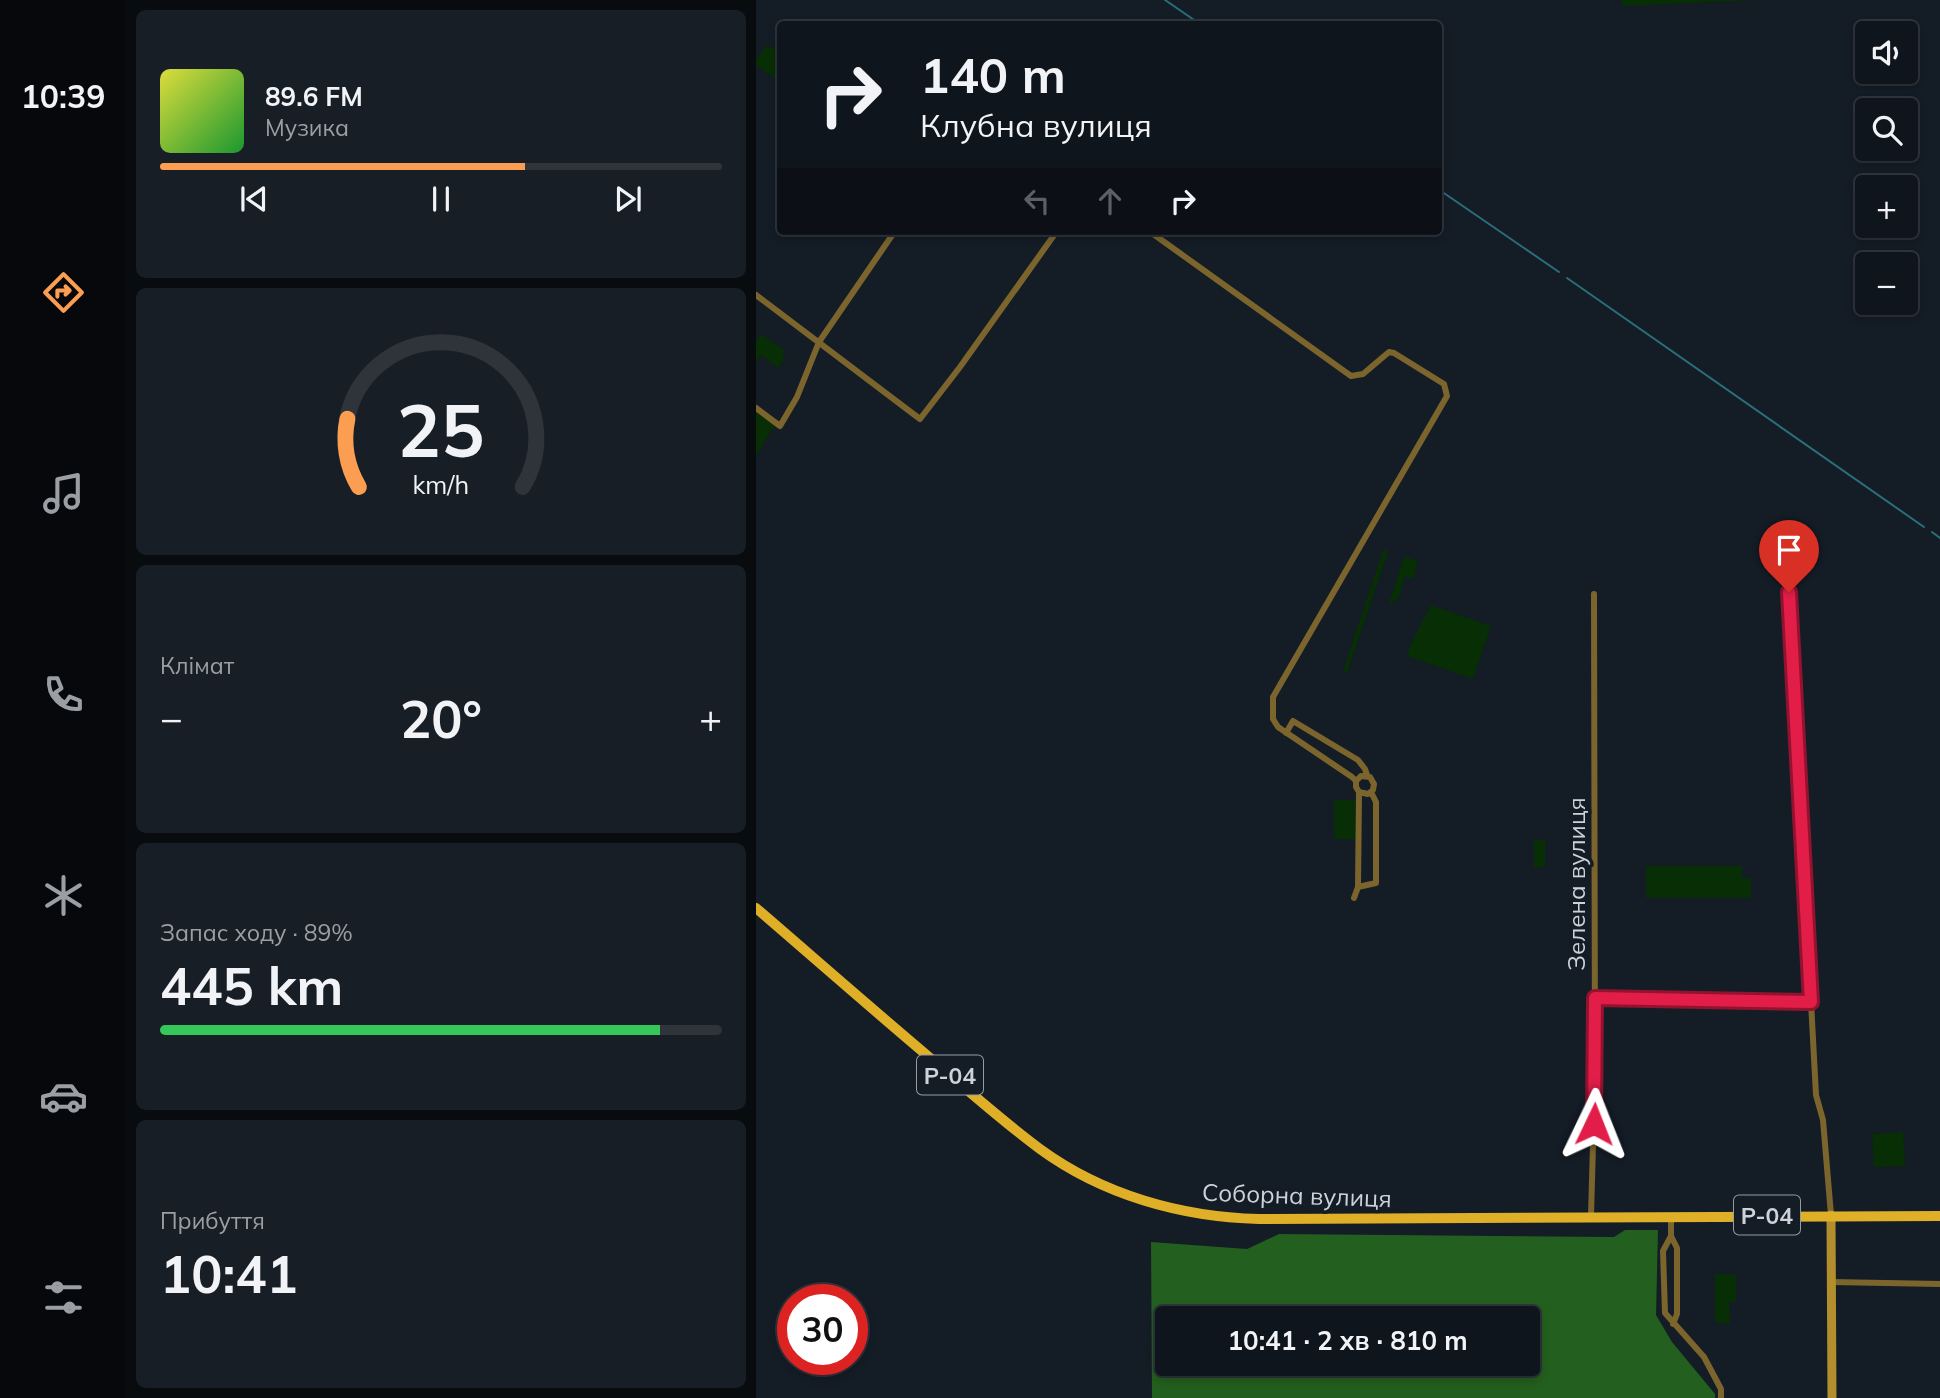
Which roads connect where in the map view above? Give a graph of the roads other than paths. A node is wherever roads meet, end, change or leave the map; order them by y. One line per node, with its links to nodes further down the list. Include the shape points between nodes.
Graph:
1 (892, 235): 5 (street)
2 (1054, 235): 5 (street, via 920,419)
3 (1155, 235): 9 (street, via 1351,376 1363,374 1389,352 1447,388 1447,396 1273,697 1273,719)
4 (756, 295): 5 (street)
5 (819, 342): 6 (street, via 780,426)
6 (756, 408)
7 (1789, 592): 18 (street)
8 (1594, 594): 17 (street, Зелена вулиця)
9 (1286, 733): 10 (street, via 1293,721 1358,760); 11 (street)
10 (1367, 775): 11 (street); 13 (street, via 1374,784)
11 (1356, 781): 12 (street)
12 (1359, 792): 13 (street); 14 (street)
13 (1371, 792): 14 (street, via 1376,802 1376,883)
14 (1358, 887): 15 (street)
15 (1354, 898)
16 (756, 908): 20 (main road, Соборна вулиця / Р-04, via 1041,1150 1136,1198 1190,1213 1233,1218)
17 (1595, 998): 18 (street); 20 (street, Зелена вулиця)
18 (1811, 1002): 19 (street, via 1816,1095 1823,1119)
19 (1831, 1215): 21 (main road, Соборна вулиця / Р-04); 22 (main road, Соборна вулиця / Р-04); 24 (main road)
20 (1591, 1216): 21 (main road, Соборна вулиця / Р-04)
21 (1671, 1216): 23 (street)
22 (1940, 1216)
23 (1671, 1236): 26 (street, via 1677,1248); 26 (street, via 1663,1251 1664,1299 1665,1313)
24 (1831, 1282): 25 (street); 28 (main road)
25 (1940, 1284)
26 (1673, 1324): 27 (street, via 1704,1357)
27 (1721, 1398)
28 (1832, 1398)

